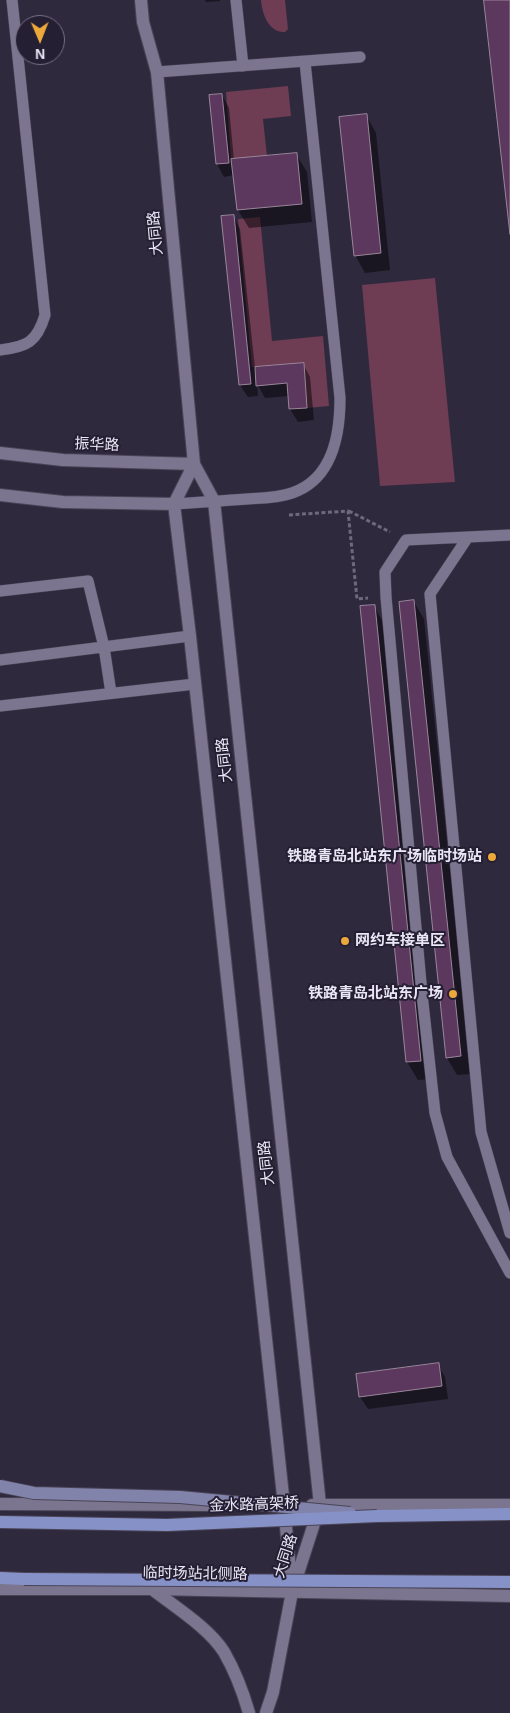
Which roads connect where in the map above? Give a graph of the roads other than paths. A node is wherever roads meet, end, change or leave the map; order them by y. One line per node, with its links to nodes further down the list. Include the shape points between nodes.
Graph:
1 (12, 0): 8 (lane, via 45,315 34,339 22,346)
2 (141, 0): 7 (street, 大同路, via 143,22)
3 (236, 0): 6 (lane)
4 (360, 57): 5 (lane)
5 (305, 62): 6 (lane); 12 (lane, via 340,398 338,433 328,462 304,488 274,497)
6 (243, 66): 7 (lane)
7 (157, 72): 10 (street, 大同路)
8 (0, 350)
9 (0, 453): 10 (street, 振华路, via 63,460)
10 (194, 464): 12 (street, 大同路); 13 (street)
11 (0, 495): 13 (street, via 63,502)
12 (214, 502): 13 (lane); 28 (street, 大同路)
13 (174, 504): 17 (street, 大同路)
14 (510, 536): 15 (lane)
15 (468, 537): 23 (lane, via 430,594 482,1132); 24 (lane, via 406,540 385,572 386,597 435,1113 448,1157)
16 (0, 591): 18 (lane, via 88,581)
17 (190, 636): 18 (lane); 20 (street, 大同路)
18 (104, 647): 19 (lane); 21 (lane)
19 (0, 660)
20 (196, 684): 21 (lane); 27 (street, 大同路)
21 (111, 694): 22 (lane)
22 (0, 706)
23 (510, 1233)
24 (510, 1273)
25 (0, 1486): 31 (main road, bridge, via 34,1493 180,1497)
26 (0, 1504): 27 (street)
27 (284, 1505): 28 (street); 38 (street, 大同路)
28 (320, 1505): 29 (street); 38 (street, 大同路)
29 (510, 1505)
30 (510, 1514): 31 (main road, 金水路高架桥)
31 (377, 1516): 32 (main road, 金水路高架桥, bridge, via 167,1525)
32 (0, 1522)
33 (0, 1578): 34 (main road)
34 (24, 1579): 35 (main road, bridge); 36 (street)
35 (510, 1582)
36 (0, 1588): 37 (street, 临时场站北侧路)
37 (152, 1589): 38 (street, 临时场站北侧路); 40 (street, via 205,1631 224,1652)
38 (292, 1592): 39 (street, 临时场站北侧路); 41 (street)
39 (510, 1596)
40 (249, 1713)
41 (266, 1713)

